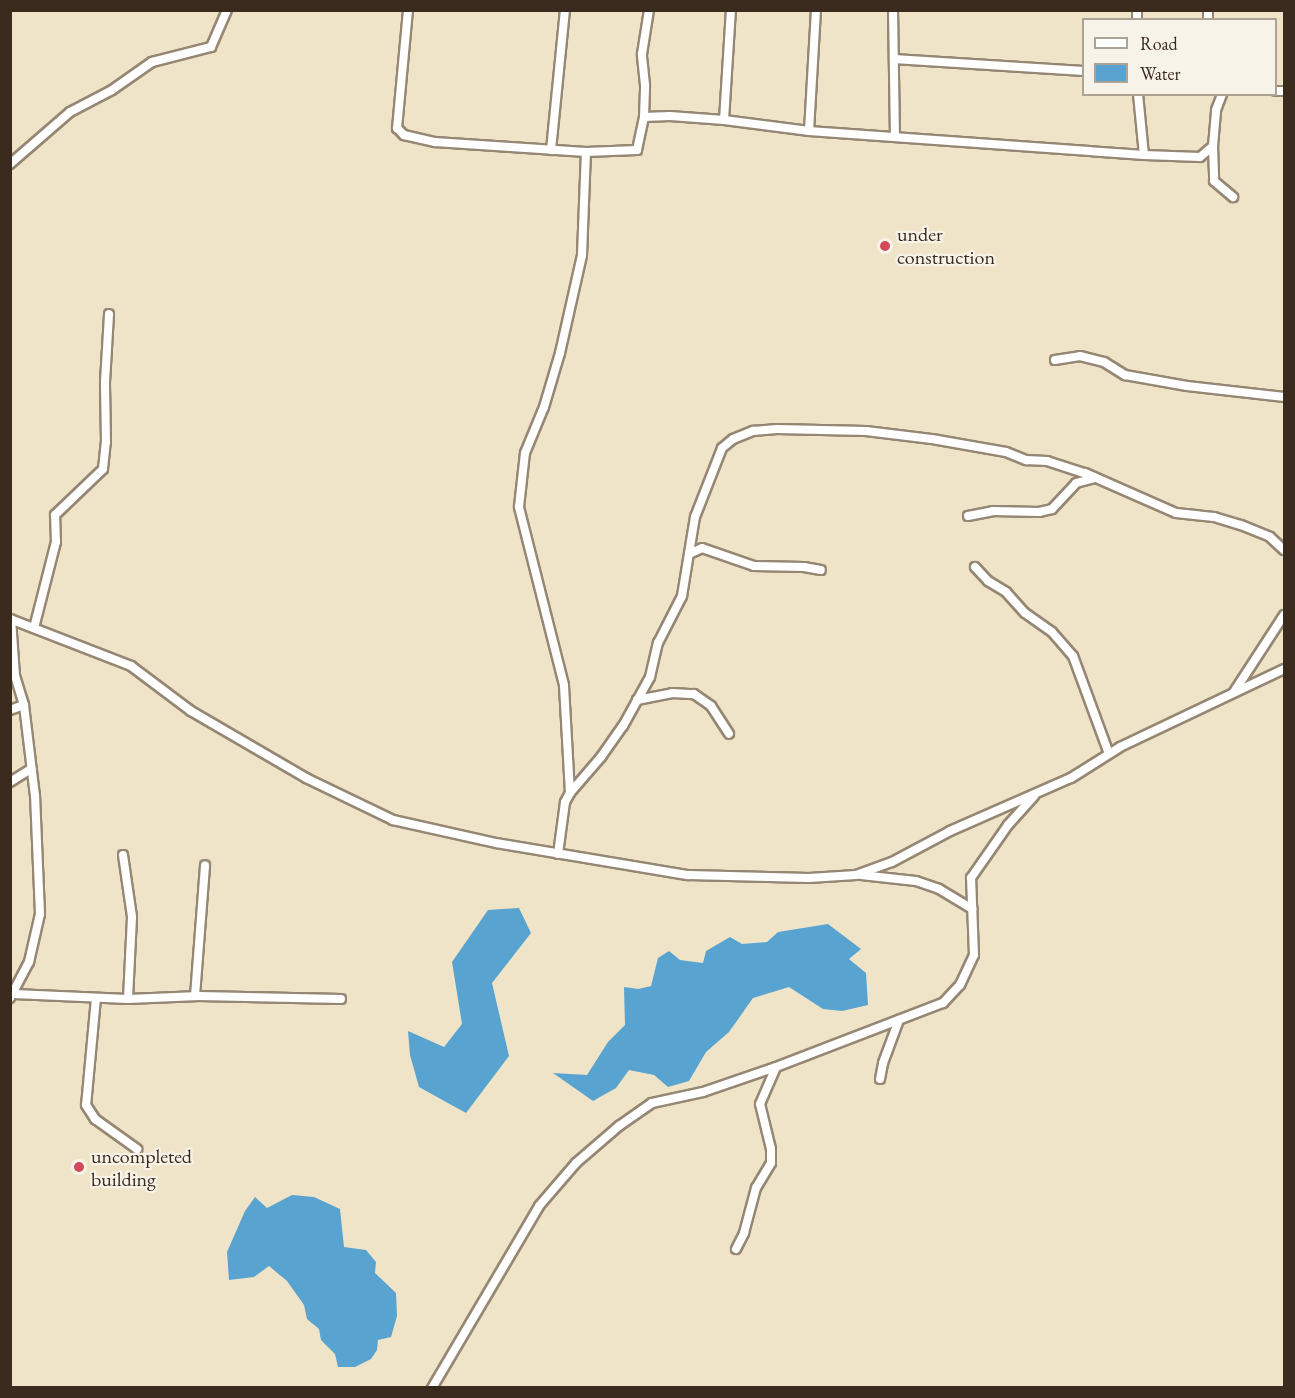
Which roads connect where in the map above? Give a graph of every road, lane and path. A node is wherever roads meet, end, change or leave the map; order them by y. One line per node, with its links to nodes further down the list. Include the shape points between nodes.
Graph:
1 (227, 10): 20 (street, via 211,47 152,62 112,90 70,112)
2 (408, 10): 17 (street, via 397,128 404,135 435,142)
3 (565, 10): 17 (street)
4 (649, 10): 12 (street, via 642,54)
5 (731, 10): 13 (street)
6 (816, 10): 14 (street)
7 (894, 10): 8 (street)
8 (894, 59): 9 (street); 15 (street)
9 (1082, 71)
10 (1138, 96): 19 (street)
11 (1221, 96): 16 (street)
12 (644, 117): 13 (street); 18 (street, via 637,150)
13 (724, 120): 14 (street)
14 (809, 131): 15 (street)
15 (895, 135): 19 (street)
16 (1213, 146): 19 (street, via 1200,157); 21 (street, via 1214,181)
17 (551, 150): 18 (street)
18 (586, 152): 43 (street, via 582,255 560,353 525,453 519,507 564,685)
19 (1144, 155)
20 (10, 164)
21 (1233, 197)
22 (109, 314): 33 (street, via 103,469 56,515 56,542)
23 (1055, 360): 24 (street, via 1080,356 1104,362 1125,375)
24 (1284, 397)
25 (1095, 478): 26 (street, via 1076,483 1052,509); 27 (street, via 1176,513 1241,525 1270,537); 28 (street, via 1047,461 932,439 855,431 753,431 722,448 695,517)
26 (968, 516)
27 (1284, 550)
28 (691, 553): 30 (street, via 702,549 754,566); 36 (street, via 682,596 658,643 650,677)
29 (975, 567): 40 (street, via 1052,632 1073,656)
30 (821, 570)
31 (1284, 615): 35 (street)
32 (11, 619): 33 (street); 37 (street, via 15,676)
33 (34, 628): 45 (street, via 131,666 191,711 306,778 393,820)
34 (1284, 669): 35 (street)
35 (1233, 693): 40 (street)
36 (637, 700): 39 (street, via 672,693 694,694 711,706); 43 (street, via 602,757)
37 (24, 705): 38 (street); 41 (street)
38 (10, 710)
39 (729, 734)
40 (1109, 754): 44 (street, via 1071,778)
41 (31, 769): 42 (street); 50 (street, via 40,914 29,962)
42 (10, 783)
43 (570, 793): 45 (street, via 565,802)
44 (1037, 793): 48 (street, via 950,831 892,862); 49 (street, via 1008,825 971,878)
45 (558, 854): 48 (street, via 688,875)
46 (123, 855): 53 (street, via 132,917)
47 (205, 865): 51 (street)
48 (856, 875): 49 (street, via 916,881)
49 (972, 909): 55 (street, via 974,955 960,985 943,1003)
50 (12, 996): 52 (street)
51 (195, 996): 53 (street); 54 (street)
52 (96, 998): 53 (street); 58 (street, via 86,1105 95,1119)
53 (128, 999)
54 (341, 999)
55 (899, 1020): 56 (street); 57 (street)
56 (776, 1067): 59 (street, via 759,1104 771,1163 756,1188); 60 (street, via 703,1092 652,1104 576,1163 539,1206)
57 (880, 1079)
58 (137, 1149)
59 (736, 1249)
60 (432, 1388)

